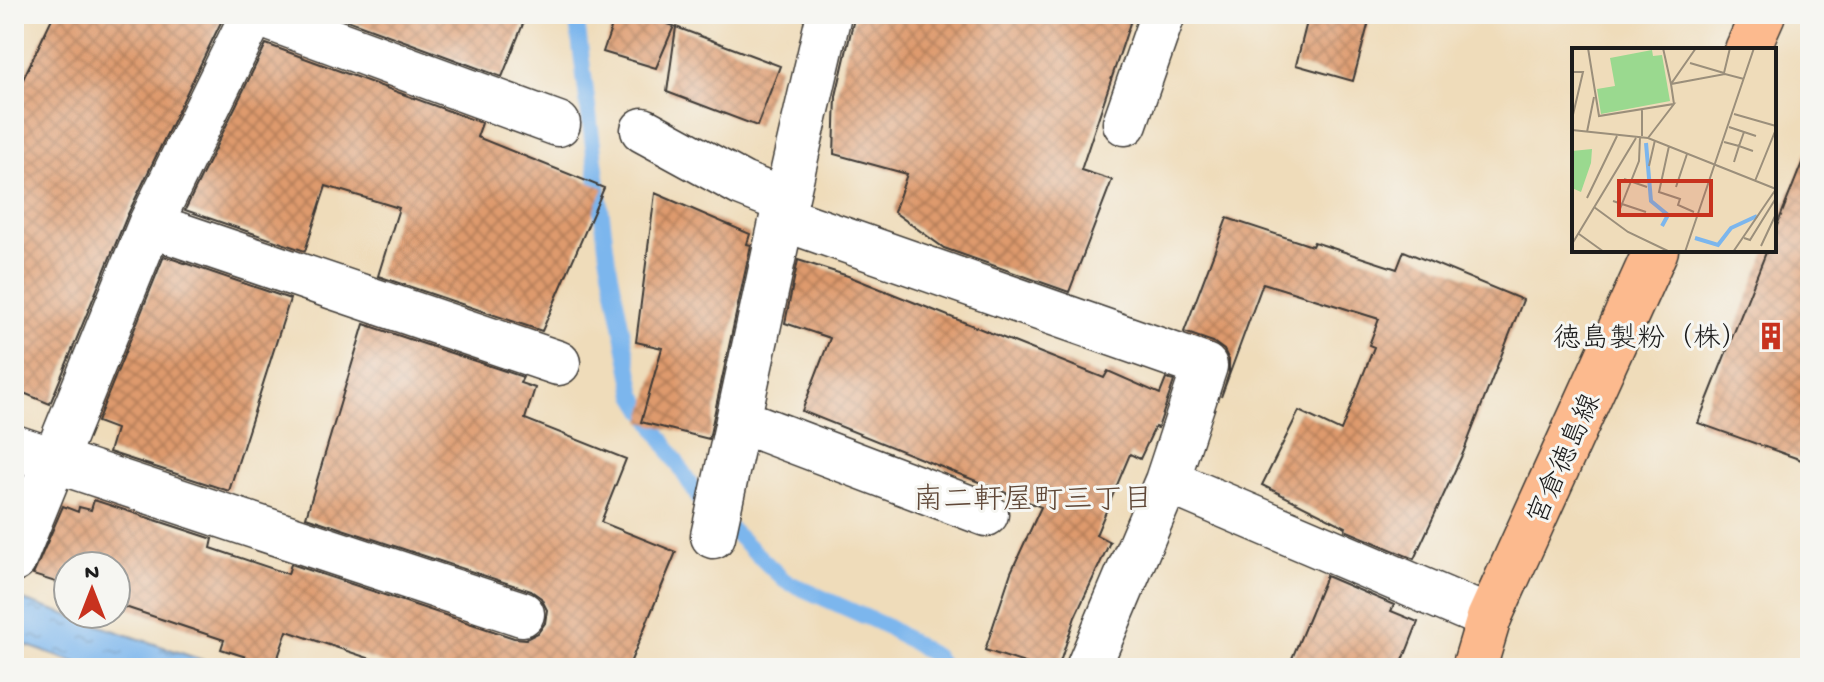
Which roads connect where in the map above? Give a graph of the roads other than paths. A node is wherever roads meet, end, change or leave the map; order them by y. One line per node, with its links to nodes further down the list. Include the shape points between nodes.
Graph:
1 (256, 14): 7 (street); 10 (street)
2 (829, 14): 9 (street)
3 (1163, 14): 6 (street)
4 (1763, 14): 5 (main road)
5 (1748, 48)
6 (1125, 123)
7 (558, 124)
8 (643, 130): 9 (street)
9 (783, 210): 13 (street); 15 (street, via 1205,366)
10 (150, 225): 12 (street); 14 (street)
11 (1655, 252): 20 (main road, 宮倉徳島線)
12 (558, 363)
13 (738, 420): 16 (street); 17 (street)
14 (34, 454): 18 (street); 19 (street)
15 (1167, 481): 20 (street); 21 (street)
16 (986, 514)
17 (713, 536)
18 (14, 560)
19 (522, 614)
20 (1489, 618): 22 (main road, 宮倉徳島線)
21 (1088, 668)
22 (1474, 668)

